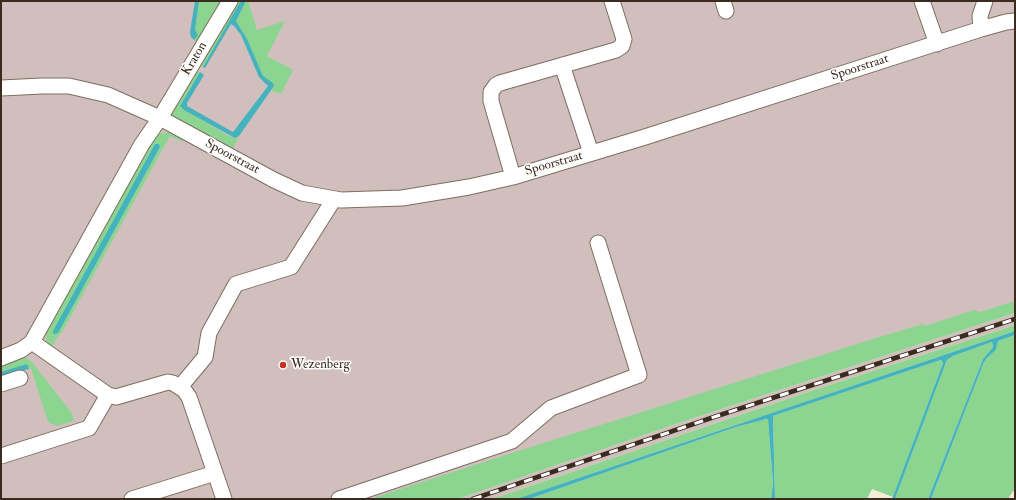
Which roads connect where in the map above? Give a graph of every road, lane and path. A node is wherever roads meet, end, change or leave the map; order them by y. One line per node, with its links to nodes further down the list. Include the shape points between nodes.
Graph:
1 (230, 1): 10 (street, Kraton)
2 (612, 1): 8 (street, via 624,39 622,46 616,50)
3 (922, 1): 7 (street)
4 (985, 1): 6 (street, via 980,16)
5 (1015, 22): 6 (street, Spoorstraat)
6 (981, 29): 7 (street, Spoorstraat)
7 (937, 44): 11 (street, Spoorstraat)
8 (562, 65): 11 (street, Spoorstraat); 12 (street, via 500,83 490,92)
9 (1, 88): 10 (street, Spoorstraat, via 69,86 108,95)
10 (160, 118): 13 (street, Spoorstraat, via 274,180 302,193); 15 (street, via 142,144)
11 (591, 153): 12 (street, Spoorstraat)
12 (513, 176): 13 (street, Spoorstraat, via 469,187 402,198)
13 (334, 199): 19 (street, via 291,266 236,284 209,333 205,357)
14 (598, 243): 25 (street, via 639,376 551,408 512,441)
15 (32, 342): 16 (street, via 21,350); 20 (street)
16 (1, 358)
17 (20, 378): 18 (street)
18 (1, 384)
19 (180, 387): 20 (street, via 168,382 116,397); 22 (street, via 189,397)
20 (108, 395): 21 (street, via 89,428)
21 (1, 456)
22 (215, 473): 23 (street); 24 (street)
23 (132, 499)
24 (224, 499)
25 (339, 499)

